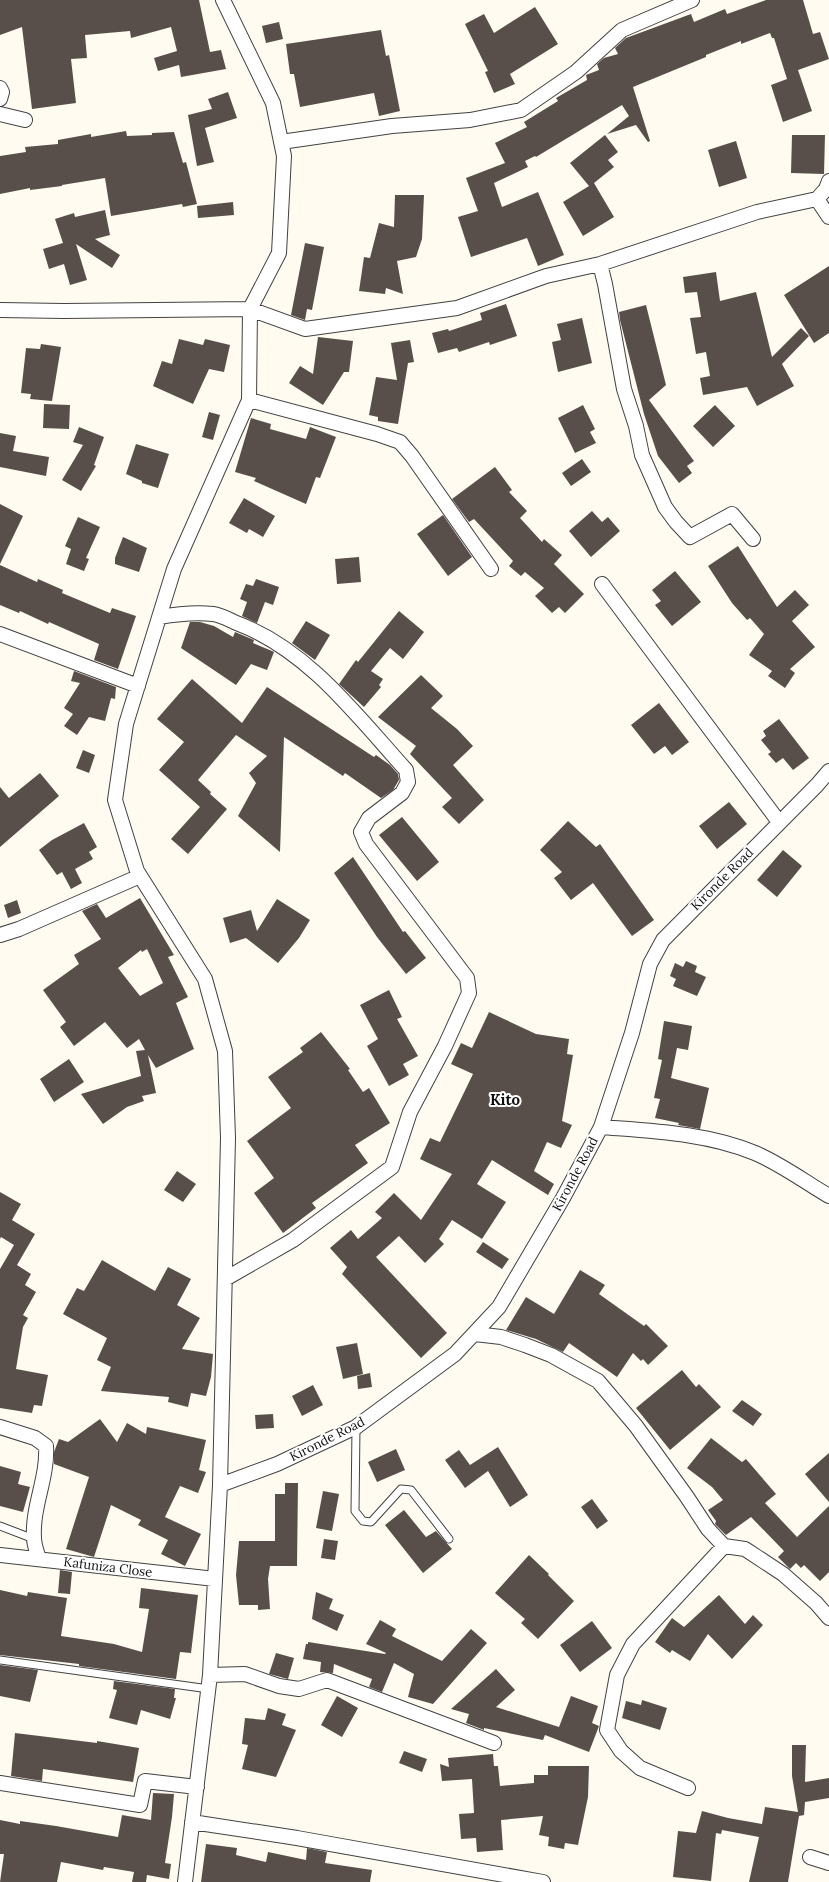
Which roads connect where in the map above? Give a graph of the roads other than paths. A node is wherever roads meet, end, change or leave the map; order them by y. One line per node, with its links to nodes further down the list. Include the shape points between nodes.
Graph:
1 (223, 0): 7 (street, via 272,103)
2 (692, 0): 7 (street, via 622,30 576,72 521,110 470,120 392,126)
3 (0, 88): 4 (street)
4 (0, 99)
5 (0, 114): 6 (street)
6 (25, 120)
7 (281, 142): 12 (street, via 284,156 279,253)
8 (829, 181): 9 (street)
9 (817, 199): 10 (street); 11 (street, via 757,212)
10 (829, 217)
11 (600, 264): 12 (street, via 546,276 457,308 305,330); 15 (street, via 624,389 642,455 665,507 690,537 732,514)
12 (250, 309): 13 (street); 14 (street)
13 (0, 310)
14 (249, 400): 16 (street, via 400,442); 18 (street, via 174,569)
15 (753, 539)
16 (491, 569)
17 (602, 584): 22 (street)
18 (159, 617): 20 (street); 27 (street, via 180,613 215,614 278,643 304,662 338,695 406,770 408,782 402,792 370,818 361,832 366,844 467,978 469,994 410,1112 392,1167 293,1240)
19 (0, 634): 20 (street)
20 (138, 686): 23 (street, via 126,724 116,800)
21 (829, 771): 22 (street, Kironde Road)
22 (780, 822): 25 (street, Kironde Road, via 663,940 650,964 632,1033)
23 (140, 876): 24 (street); 27 (street, via 205,979 225,1051 228,1138)
24 (0, 935)
25 (601, 1127): 26 (street, via 650,1131 717,1142 755,1153); 28 (street, Kironde Road, via 563,1198 499,1306)
26 (829, 1196)
27 (225, 1279): 31 (street)
28 (475, 1334): 30 (street, Kironde Road, via 450,1359); 35 (street, via 501,1337 525,1345 558,1358 598,1381 636,1426 708,1529)
29 (0, 1427): 34 (street, via 35,1438 46,1446 45,1474 35,1518)
30 (356, 1427): 31 (street, Kironde Road, via 277,1464); 33 (lane, via 355,1511 363,1521 371,1522 402,1489 411,1490)
31 (220, 1485): 38 (street)
32 (0, 1526): 34 (lane)
33 (448, 1538)
34 (34, 1539): 37 (street)
35 (724, 1546): 39 (street, via 746,1549 783,1574); 45 (street, via 633,1644 616,1675 610,1703 607,1730 620,1751 640,1768)
36 (0, 1555): 37 (street, Kafuniza Close)
37 (39, 1559): 38 (street, Kafuniza Close)
38 (215, 1579): 41 (street)
39 (829, 1618)
40 (0, 1660): 41 (lane)
41 (210, 1682): 42 (street, via 244,1674 279,1686 299,1689 327,1680); 44 (street)
42 (494, 1743)
43 (0, 1783): 44 (street, via 140,1805 145,1780)
44 (197, 1787): 46 (street)
45 (688, 1788)
46 (192, 1822): 49 (street); 50 (street, via 298,1838)
47 (810, 1857): 48 (street)
48 (829, 1862)
49 (185, 1882)
50 (543, 1882)

